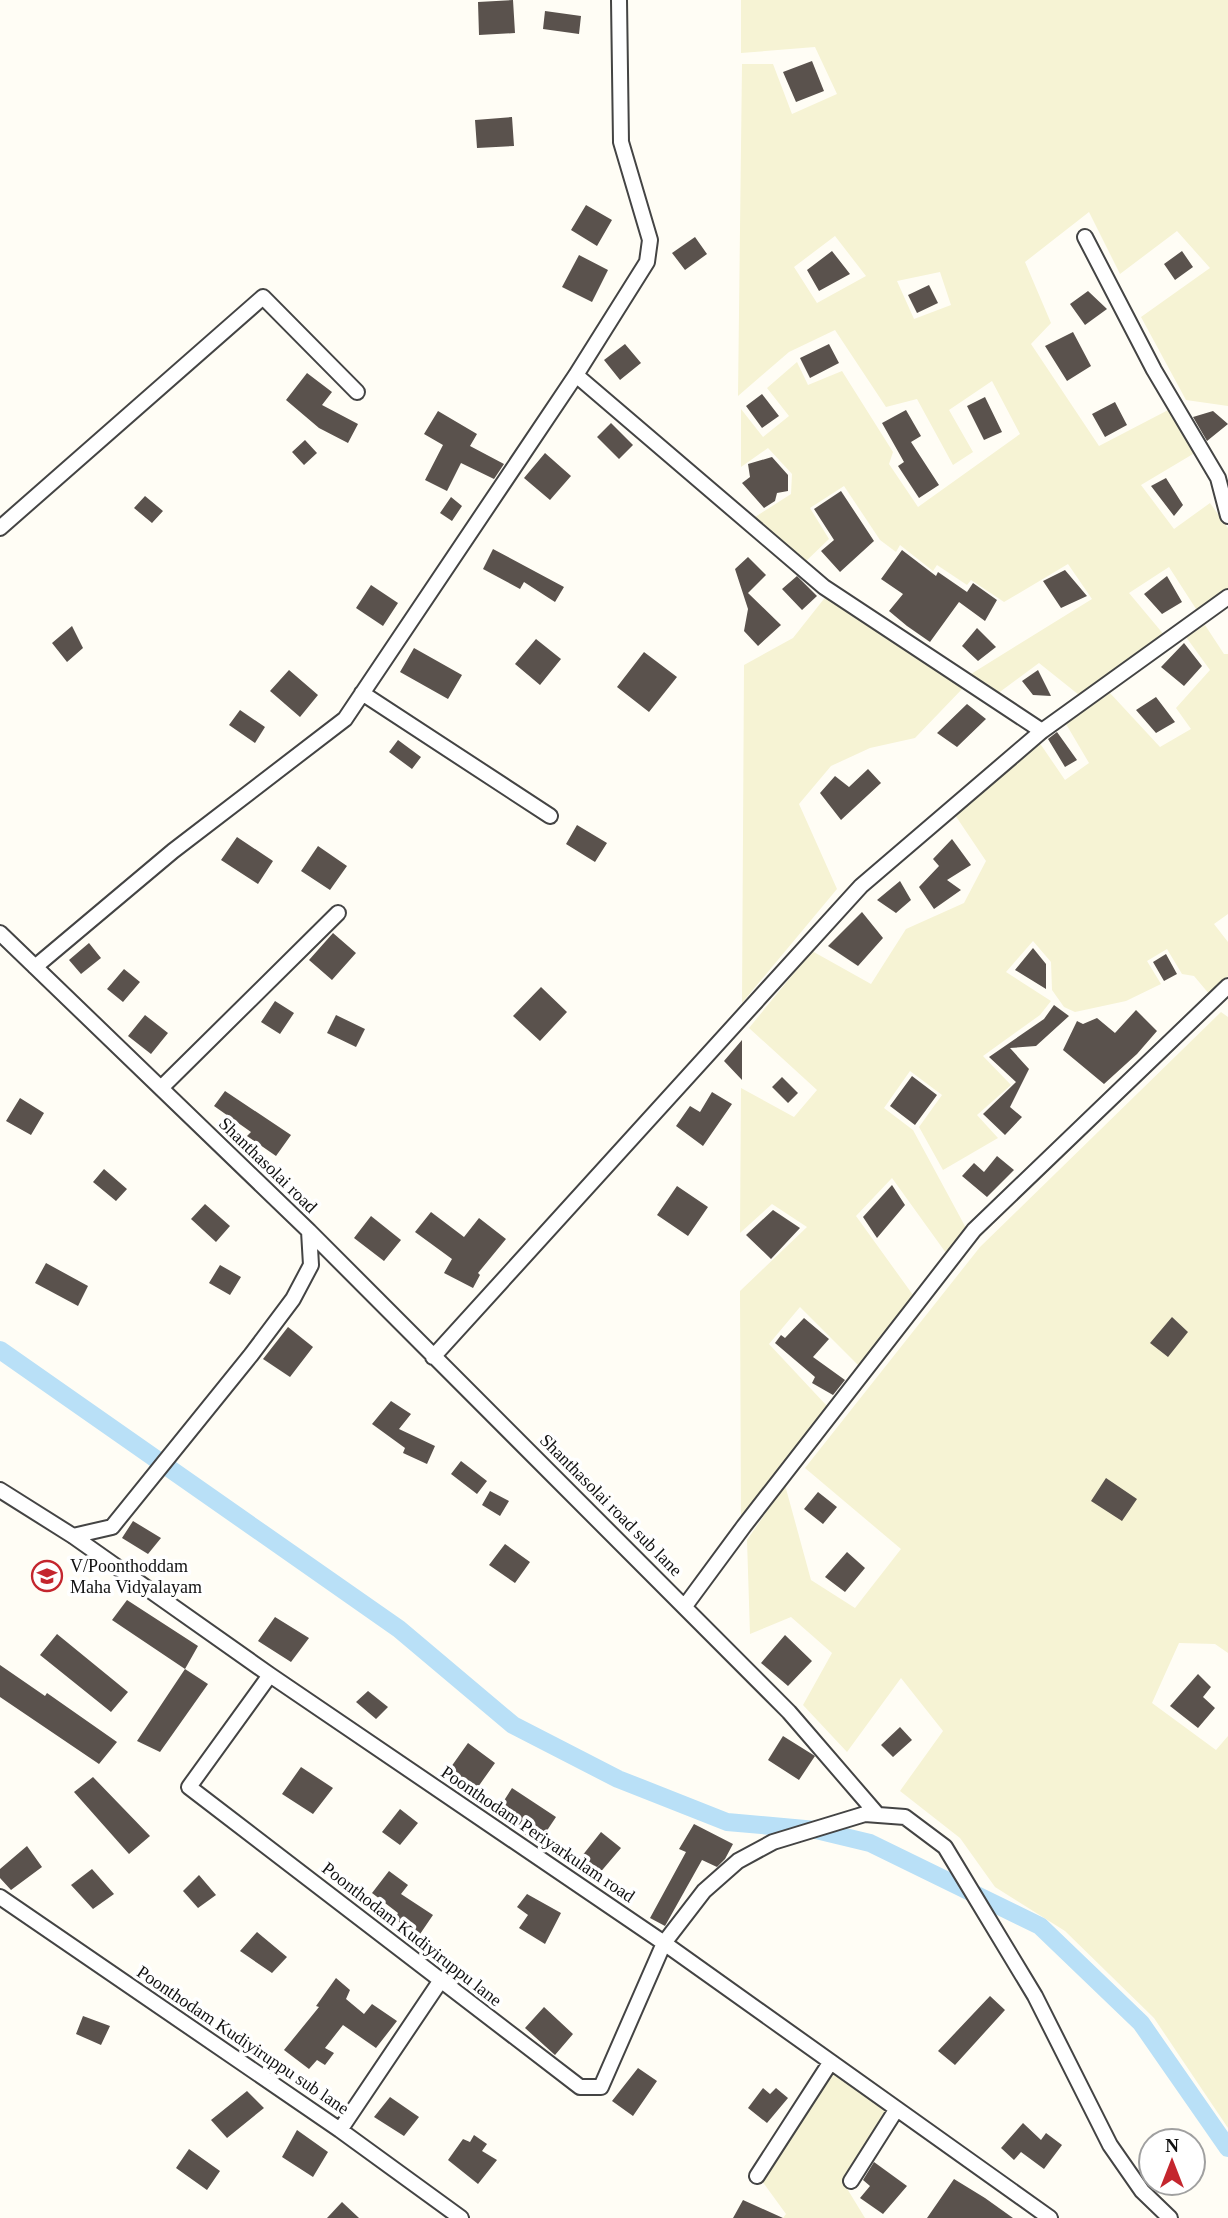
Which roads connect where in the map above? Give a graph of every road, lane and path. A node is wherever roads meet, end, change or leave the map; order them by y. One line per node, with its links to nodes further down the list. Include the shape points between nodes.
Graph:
1 (619, 0): 3 (street, via 621,142 650,240 647,262)
2 (1085, 237): 5 (street, via 1154,370 1218,478)
3 (576, 375): 8 (street); 9 (street, via 824,587)
4 (357, 392): 6 (street, via 263,297)
5 (1228, 516)
6 (0, 528)
7 (1228, 597): 9 (street)
8 (362, 694): 10 (street); 13 (street, via 345,719 173,851)
9 (1042, 731): 17 (street, via 861,886)
10 (550, 816)
11 (338, 913): 15 (street)
12 (0, 933): 13 (street, Shanthasolai road)
13 (35, 967): 15 (street, Shanthasolai road)
14 (1228, 986): 20 (street, via 974,1230)
15 (161, 1088): 16 (street, Shanthasolai road)
16 (309, 1231): 17 (street, Shanthasolai road sub lane); 19 (street, Shanthasolai road, via 311,1265 293,1299 112,1528)
17 (433, 1357): 20 (street, Shanthasolai road sub lane)
18 (0, 1489): 19 (street, Poonthodam Periyarkulam road)
19 (73, 1536): 21 (street, Poonthodam Periyarkulam road)
20 (685, 1606): 22 (street, Shanthasolai road sub lane, via 789,1712)
21 (270, 1675): 24 (street, Poonthodam Periyarkulam road); 25 (street, Poonthodam Kudiyiruppu lane, via 189,1787)
22 (877, 1814): 24 (street, via 773,1842 738,1861 704,1891); 33 (street, via 905,1817 945,1847 1035,1996 1110,2145 1142,2191)
23 (0, 1897): 28 (street, Poonthodam Kudiyiruppu sub lane)
24 (664, 1943): 25 (street, Poonthodam Kudiyiruppu lane, via 601,2087 580,2087 564,2077); 26 (street, Poonthodam Periyarkulam road)
25 (441, 1980): 28 (street)
26 (830, 2063): 27 (street, Poonthodam Periyarkulam road); 29 (street)
27 (896, 2110): 30 (street); 32 (street, Poonthodam Periyarkulam road)
28 (340, 2130): 31 (street, Poonthodam Kudiyiruppu sub lane)
29 (757, 2176)
30 (851, 2181)
31 (461, 2218)
32 (1050, 2218)
33 (1170, 2218)

